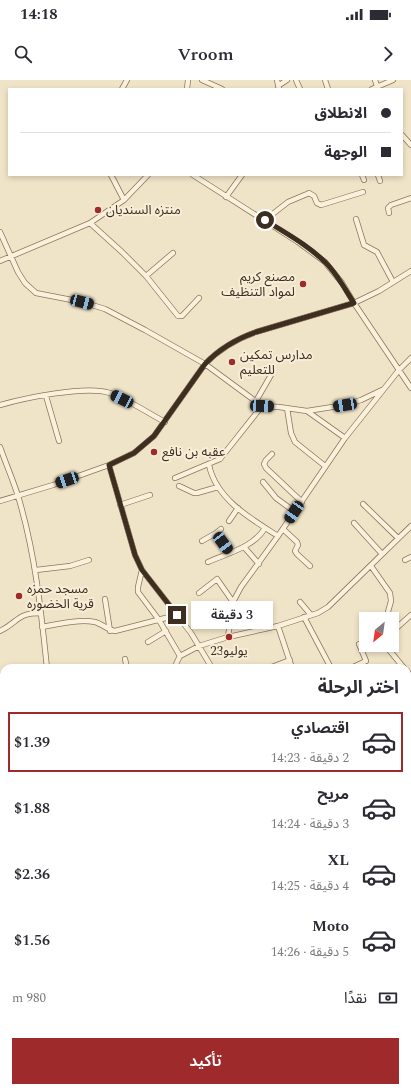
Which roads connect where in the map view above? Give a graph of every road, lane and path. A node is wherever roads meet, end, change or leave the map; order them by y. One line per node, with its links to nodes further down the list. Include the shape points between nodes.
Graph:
1 (202, 80): 7 (street)
2 (277, 80): 6 (street)
3 (287, 80): 6 (street)
4 (375, 80): 8 (street)
5 (393, 80): 8 (street)
6 (279, 87)
7 (220, 88)
8 (378, 88)
9 (403, 136): 10 (street)
10 (411, 145)
11 (112, 176): 20 (street)
12 (147, 176): 20 (street)
13 (194, 176): 18 (street)
14 (241, 176): 18 (street)
15 (378, 176): 16 (street)
16 (380, 181)
17 (363, 192): 22 (street, via 321,205 309,193 288,202)
18 (226, 197): 22 (street)
19 (411, 198): 21 (street, via 389,206)
20 (124, 200): 24 (street)
21 (389, 213)
22 (265, 220): 33 (street, via 325,262)
23 (356, 220): 31 (street, via 364,245 377,252)
24 (90, 223): 27 (street); 30 (street)
25 (0, 232): 27 (street)
26 (173, 254): 30 (street)
27 (10, 257): 28 (street); 35 (street, via 25,283 36,293 105,308)
28 (0, 261)
29 (411, 271): 31 (street)
30 (146, 276): 32 (street, via 178,316 182,316)
31 (393, 282): 33 (street)
32 (199, 298)
33 (354, 303): 35 (street, via 240,337); 36 (street)
34 (411, 358): 36 (street)
35 (205, 364): 41 (street); 46 (street)
36 (399, 370): 38 (street); 39 (street)
37 (271, 375): 41 (street)
38 (411, 388)
39 (383, 389): 45 (street, via 345,405); 47 (street)
40 (46, 396): 42 (street); 46 (street, via 83,391 104,392); 48 (street)
41 (256, 401): 43 (street)
42 (0, 405)
43 (262, 406): 44 (street); 52 (street, via 227,452)
44 (287, 408): 45 (street); 53 (street, via 295,442)
45 (307, 411): 47 (street)
46 (164, 422): 51 (street, via 154,436 134,453)
47 (345, 438): 53 (street)
48 (59, 441)
49 (0, 447): 59 (street)
50 (272, 454): 61 (street, via 264,464 266,468)
51 (109, 465): 59 (street); 63 (street)
52 (209, 465): 54 (street); 57 (street)
53 (325, 466): 61 (street)
54 (174, 478)
55 (262, 482): 65 (street, via 276,498)
56 (180, 486): 57 (street, via 197,493)
57 (218, 487): 64 (street)
58 (150, 495): 63 (street)
59 (18, 496): 60 (street); 86 (street)
60 (0, 501)
61 (302, 502): 65 (street)
62 (363, 504): 74 (street)
63 (120, 505): 87 (street)
64 (238, 508): 66 (street); 69 (street)
65 (294, 512): 71 (street)
66 (229, 521)
67 (354, 523): 78 (street)
68 (411, 526): 74 (street)
69 (265, 528): 73 (street); 76 (street, via 261,536)
70 (221, 529): 72 (street)
71 (283, 529): 73 (street); 84 (street, via 297,542 296,554)
72 (216, 533): 75 (street); 77 (street)
73 (278, 536): 83 (street)
74 (398, 538): 78 (street)
75 (202, 541)
76 (244, 547): 77 (street); 83 (street)
77 (230, 552): 82 (street)
78 (382, 554): 85 (street)
79 (411, 556): 81 (street)
80 (89, 560): 86 (street, via 70,566)
81 (405, 560)
82 (208, 562)
83 (259, 564): 90 (street)
84 (310, 566)
85 (371, 566): 92 (street, via 390,593); 95 (street, via 328,607)
86 (36, 570): 93 (street)
87 (142, 570): 94 (street); 98 (street, via 138,592)
88 (199, 593): 90 (street, via 217,579)
89 (105, 599): 102 (street)
90 (233, 602): 105 (street)
91 (300, 602): 95 (street)
92 (388, 612)
93 (41, 613): 101 (street); 103 (street, via 19,617)
94 (177, 615): 98 (street); 108 (street)
95 (311, 615): 97 (street)
96 (411, 615): 100 (street)
97 (304, 617): 99 (street); 119 (street)
98 (159, 620): 102 (street, via 115,632); 104 (street)
99 (278, 626): 105 (street); 112 (street)
100 (399, 626)
101 (42, 627): 102 (street, via 85,621 97,622); 113 (street)
102 (110, 630)
103 (0, 631)
104 (166, 631): 106 (street); 110 (street)
105 (228, 637): 108 (street)
106 (148, 642)
107 (358, 644): 120 (street, via 366,661)
108 (199, 646): 110 (street); 116 (street)
109 (390, 652): 121 (street)
110 (180, 656): 115 (street)
111 (125, 659): 114 (street)
112 (290, 660): 117 (street); 118 (street)
113 (47, 664)
114 (126, 664)
115 (177, 664)
116 (210, 664)
117 (280, 664)
118 (291, 664)
119 (329, 664)
120 (360, 664)
121 (401, 664)

